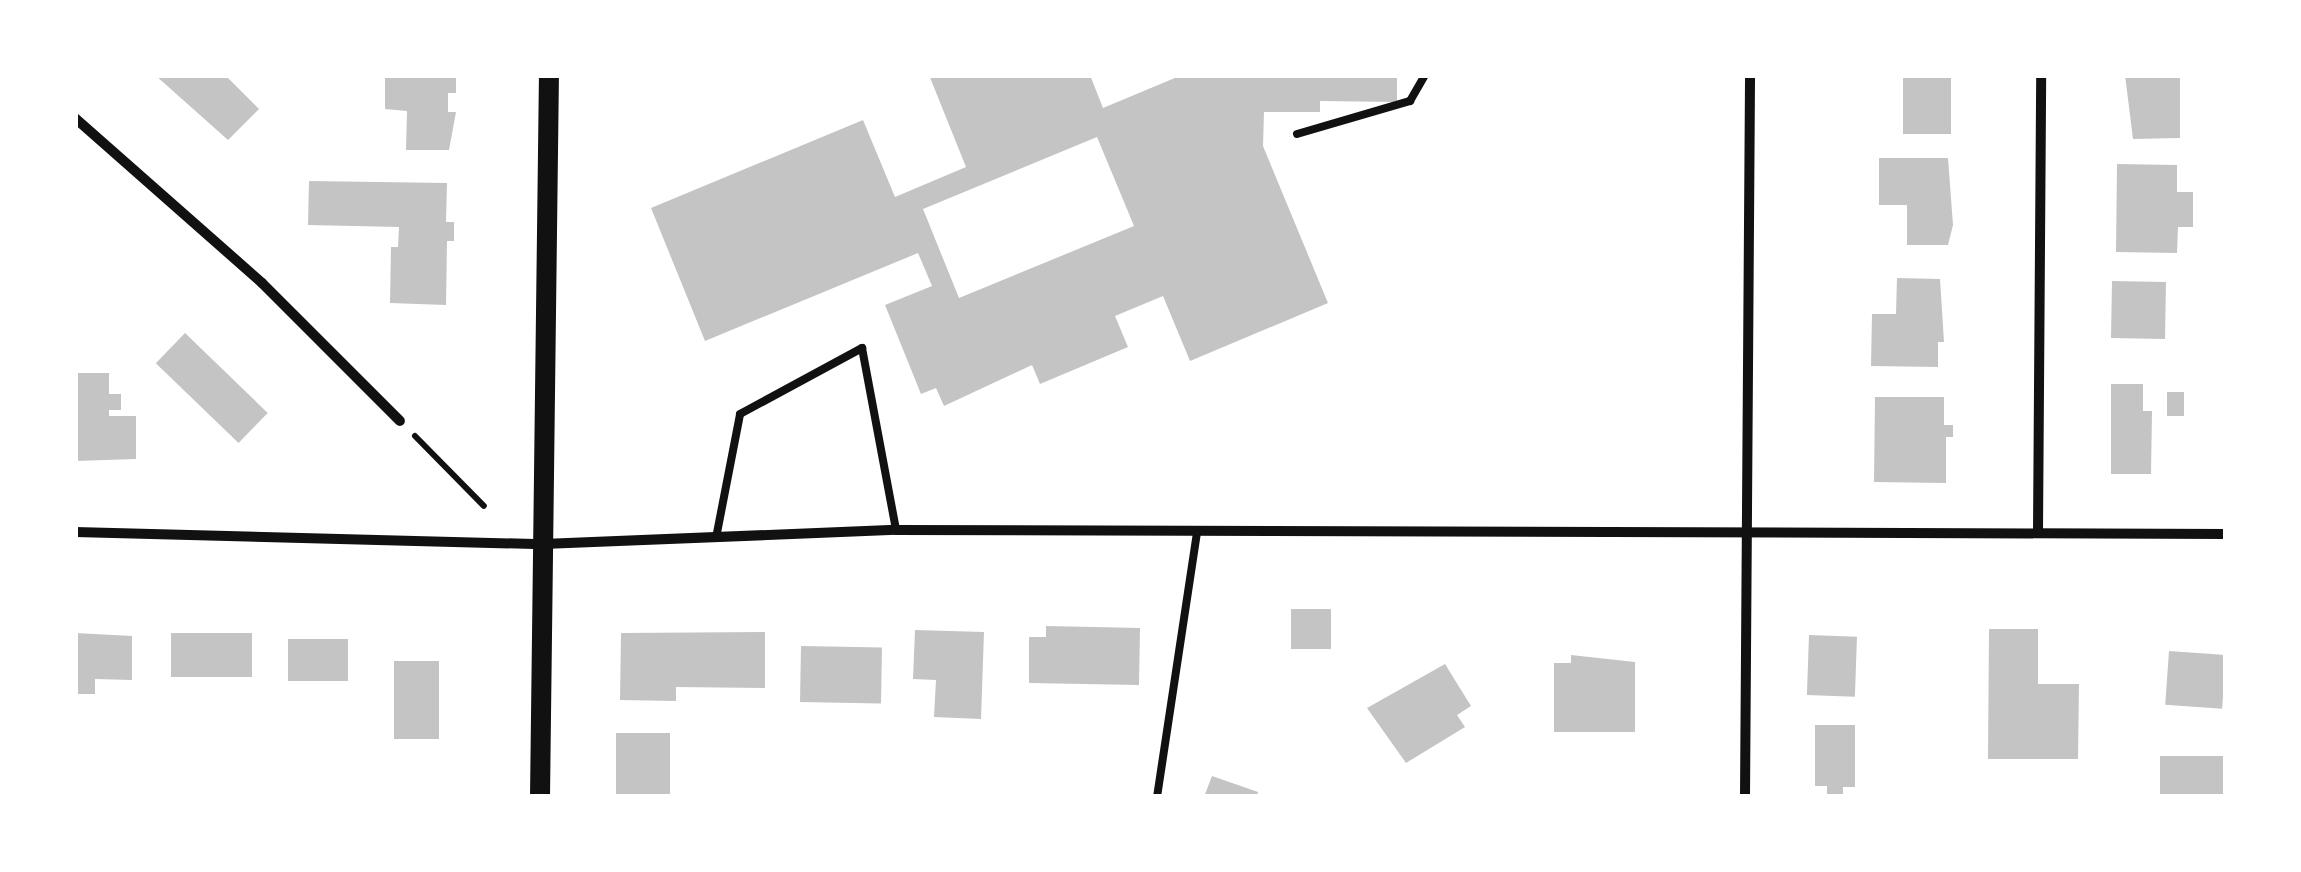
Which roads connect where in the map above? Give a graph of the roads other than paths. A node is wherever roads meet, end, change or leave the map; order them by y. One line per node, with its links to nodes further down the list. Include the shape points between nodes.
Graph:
1 (549, 75): 15 (main road)
2 (1425, 75): 6 (lane, via 1410,101)
3 (1750, 75): 10 (street)
4 (2041, 75): 12 (street)
5 (75, 118): 7 (street, via 262,283)
6 (1296, 134)
7 (400, 421)
8 (896, 530): 9 (street); 14 (street); 14 (lane, via 862,348 740,414)
9 (1197, 531): 10 (street); 17 (lane)
10 (1746, 531): 12 (street); 18 (street)
11 (75, 532): 15 (street)
12 (2038, 532): 13 (street)
13 (2226, 534)
14 (716, 542): 15 (street)
15 (543, 544): 16 (main road)
16 (540, 797)
17 (1157, 797)
18 (1746, 797)

